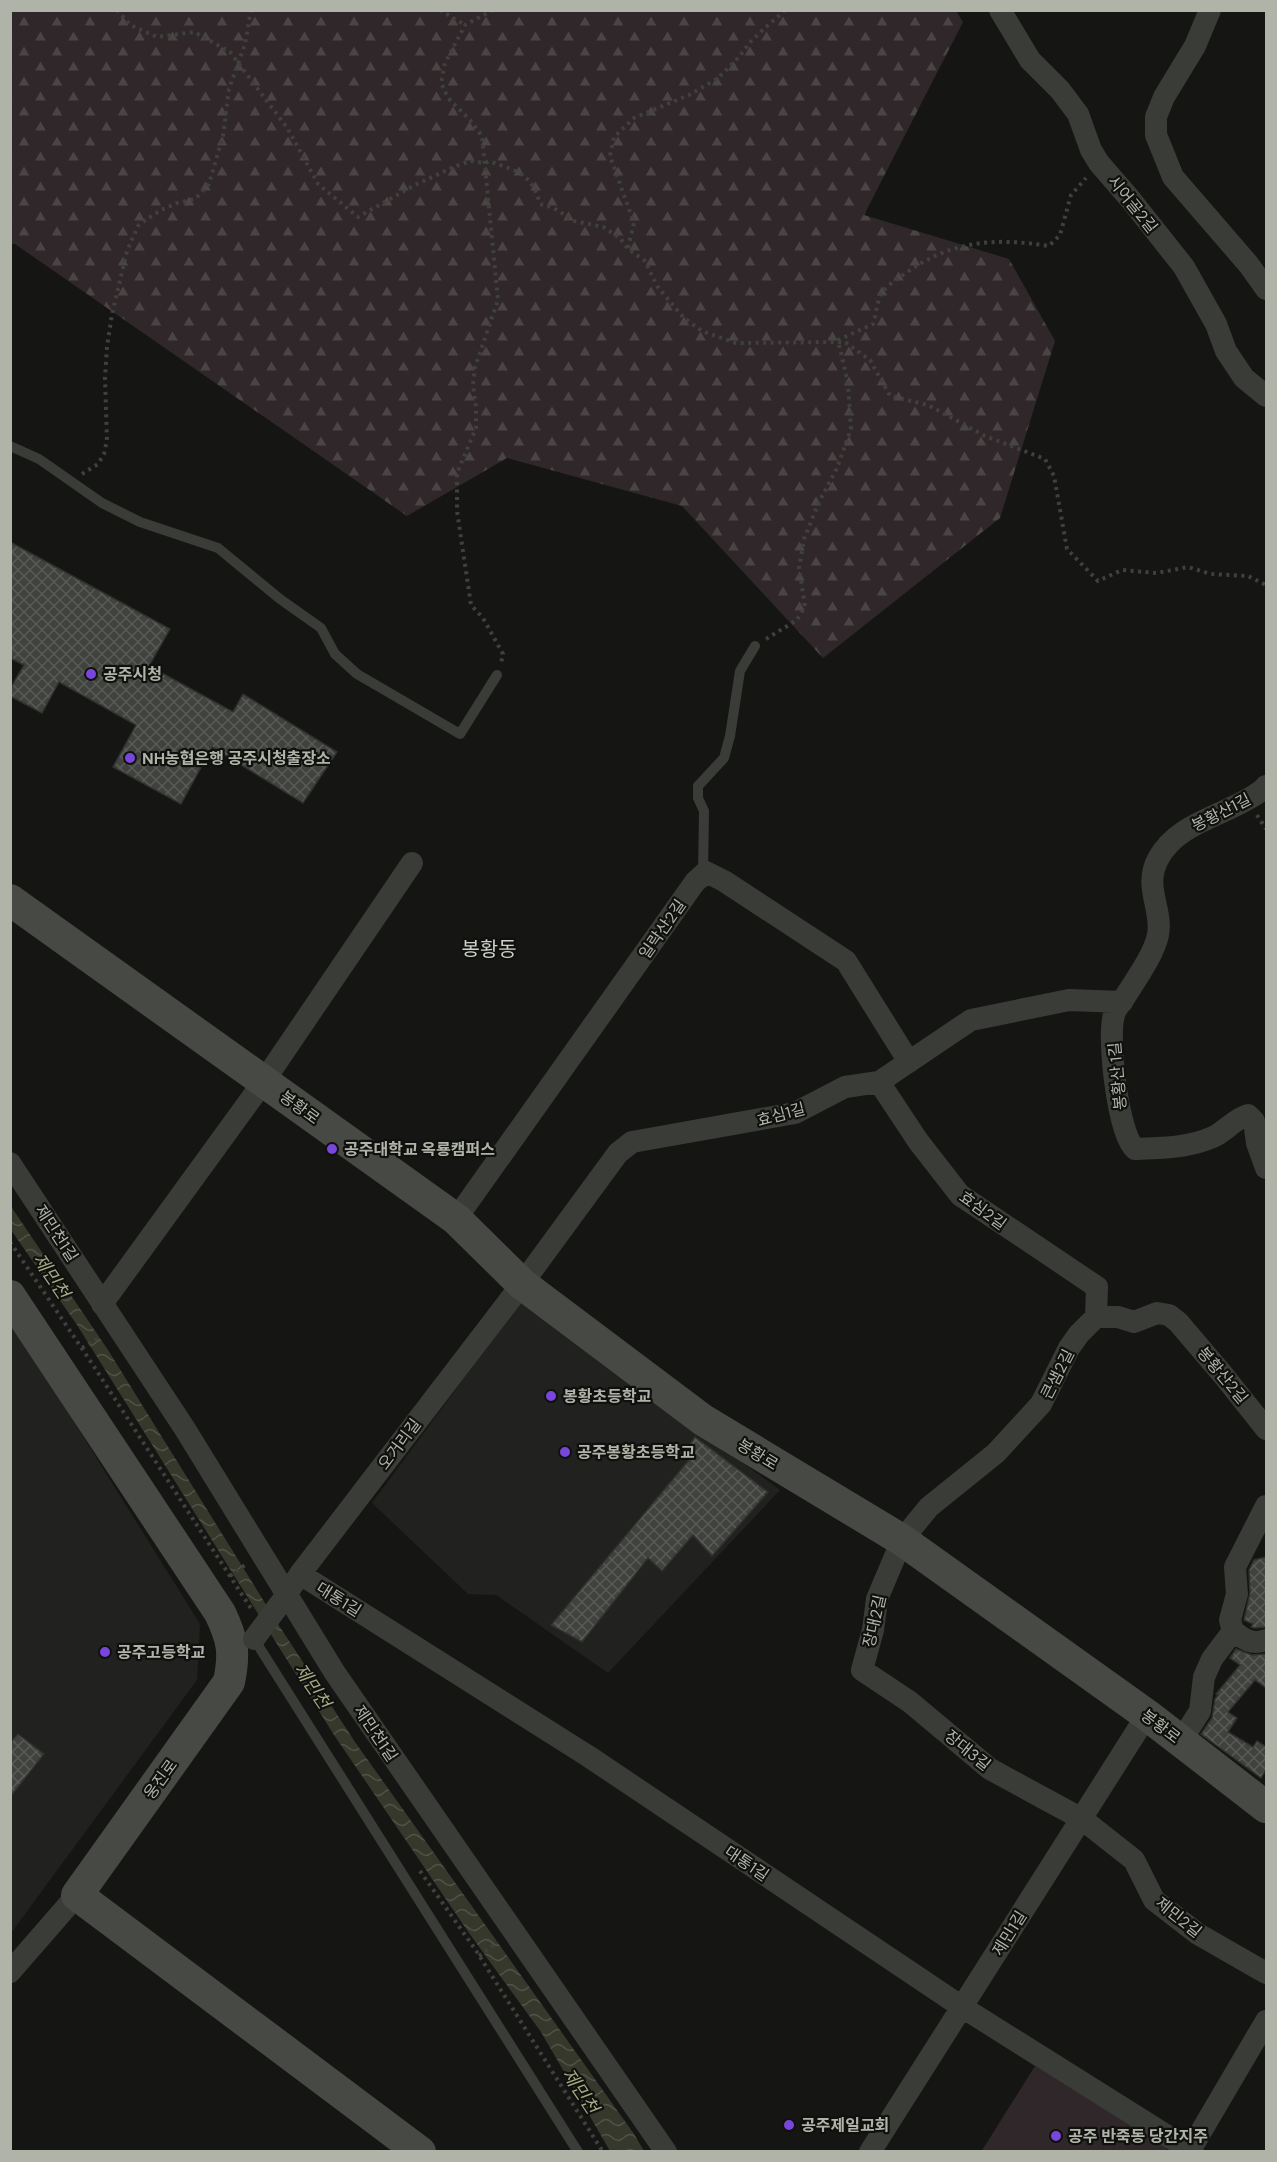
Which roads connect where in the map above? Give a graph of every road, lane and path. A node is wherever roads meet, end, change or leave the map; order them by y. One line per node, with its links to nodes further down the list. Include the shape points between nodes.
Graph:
1 (117, 10): 9 (path, via 130,25 157,38 194,32 230,52)
2 (251, 10): 9 (path)
3 (440, 10): 8 (path)
4 (493, 10): 8 (path)
5 (785, 10): 12 (path, via 717,79 634,118 614,137 610,156 634,223)
6 (1000, 10): 11 (street, 시어골2길, via 1030,60 1078,114)
7 (1210, 10): 13 (street, via 1196,46 1164,97 1156,117 1156,135 1173,177)
8 (465, 25): 10 (path, via 445,63 441,84 448,98 482,136)
9 (238, 63): 10 (path, via 288,129 318,184 358,217 456,166 470,161); 17 (path, via 209,184 195,199 177,203 144,221 127,251 107,347 104,454 98,464)
10 (485, 163): 12 (path, via 489,161 526,175 540,204 574,220 603,226); 20 (path, via 498,300 475,367 476,428 457,473 457,511 471,605 503,654)
11 (1099, 164): 14 (path, via 1071,195 1060,235 1048,246 1017,241 958,246 894,281 881,293 873,324); 15 (street, 시어골2길, via 1184,267 1216,324 1226,351 1244,378)
12 (628, 249): 14 (path, via 645,261 657,286 683,317 702,331 736,343)
13 (1266, 289)
14 (838, 342): 18 (path, via 845,342 870,360 890,396 928,405 985,436 1045,459 1054,476 1067,549 1098,581 1122,570 1158,573 1188,567 1211,574 1248,576); 19 (path, via 848,383 851,429 804,539 799,568 805,606 797,620)
15 (1266, 396)
16 (10, 446): 17 (lane)
17 (72, 481): 20 (lane, via 102,503 140,522 218,548 321,628 335,654 357,674 460,734)
18 (1266, 585)
19 (755, 646): 23 (lane, via 740,671 724,758 698,786 704,811)
20 (497, 675)
21 (1266, 786): 25 (street, 봉황산1길, via 1237,806 1176,836 1158,859 1151,886 1158,934)
22 (412, 863): 27 (street, 봉황로)
23 (703, 875): 26 (street, via 705,872 724,881 846,961); 31 (street, 일락산2길)
24 (10, 900): 27 (main road, 봉황로)
25 (1122, 1002): 26 (street, 효심1길, via 1069,1000 971,1020); 30 (street, 봉황산 1길, via 1113,1015 1114,1076 1130,1145 1135,1149 1179,1147 1222,1132 1248,1115 1254,1121)
26 (909, 1062): 28 (street, 효심1길)
27 (264, 1081): 31 (main road, 봉황로); 34 (street, 봉황로)
28 (879, 1082): 32 (street, 효심1길, via 845,1087 780,1118 632,1142 618,1153); 35 (street, 효심2길, via 960,1195 1097,1287)
29 (10, 1163): 34 (street, 제민천1길)
30 (1266, 1168)
31 (456, 1219): 32 (main road, 봉황로)
32 (522, 1284): 40 (main road, 봉황로, via 703,1420); 42 (street, 오거리길)
33 (10, 1296): 47 (main road, 웅진로)
34 (102, 1304): 44 (street, 제민천1길, via 173,1411)
35 (1096, 1317): 38 (street, 봉황산2길, via 1134,1322 1157,1313 1169,1314); 40 (street, 큰샘2길, via 1069,1348 1041,1404 996,1453 930,1507)
36 (103, 1334): 37 (path)
37 (82, 1348)
38 (1266, 1429)
39 (1266, 1506): 45 (street, via 1235,1567 1237,1594 1230,1620)
40 (902, 1540): 48 (street, 장대2길, via 877,1599); 49 (main road, 봉황로)
41 (248, 1563): 43 (path)
42 (300, 1574): 44 (street, 오거리길); 58 (street, 대통1길, via 588,1756)
43 (230, 1576)
44 (284, 1600): 47 (street, 오거리길, bridge); 62 (street, 제민천1길)
45 (1233, 1631): 46 (street, via 1257,1643); 50 (street, via 1212,1659 1204,1677 1200,1711)
46 (1266, 1640)
47 (244, 1650): 53 (main road, 웅진로, via 229,1682); 61 (lane)
48 (861, 1670): 52 (street, 장대3길, via 909,1702 990,1769)
49 (1147, 1715): 50 (main road, 봉황로); 52 (street, 제민1길)
50 (1181, 1741): 51 (main road, 봉황로)
51 (1266, 1807)
52 (1082, 1819): 57 (street, 제민2길, via 1134,1860 1154,1900 1198,1934); 58 (street, 제민1길)
53 (77, 1895): 56 (street); 60 (main road)
54 (502, 1939): 55 (path)
55 (480, 1956)
56 (10, 1972)
57 (1266, 1973)
58 (962, 2007): 63 (street, 제민1길); 64 (street, 대통1길)
59 (1266, 2021): 64 (street)
60 (420, 2151)
61 (578, 2151)
62 (666, 2151)
63 (870, 2151)
64 (1191, 2151)

